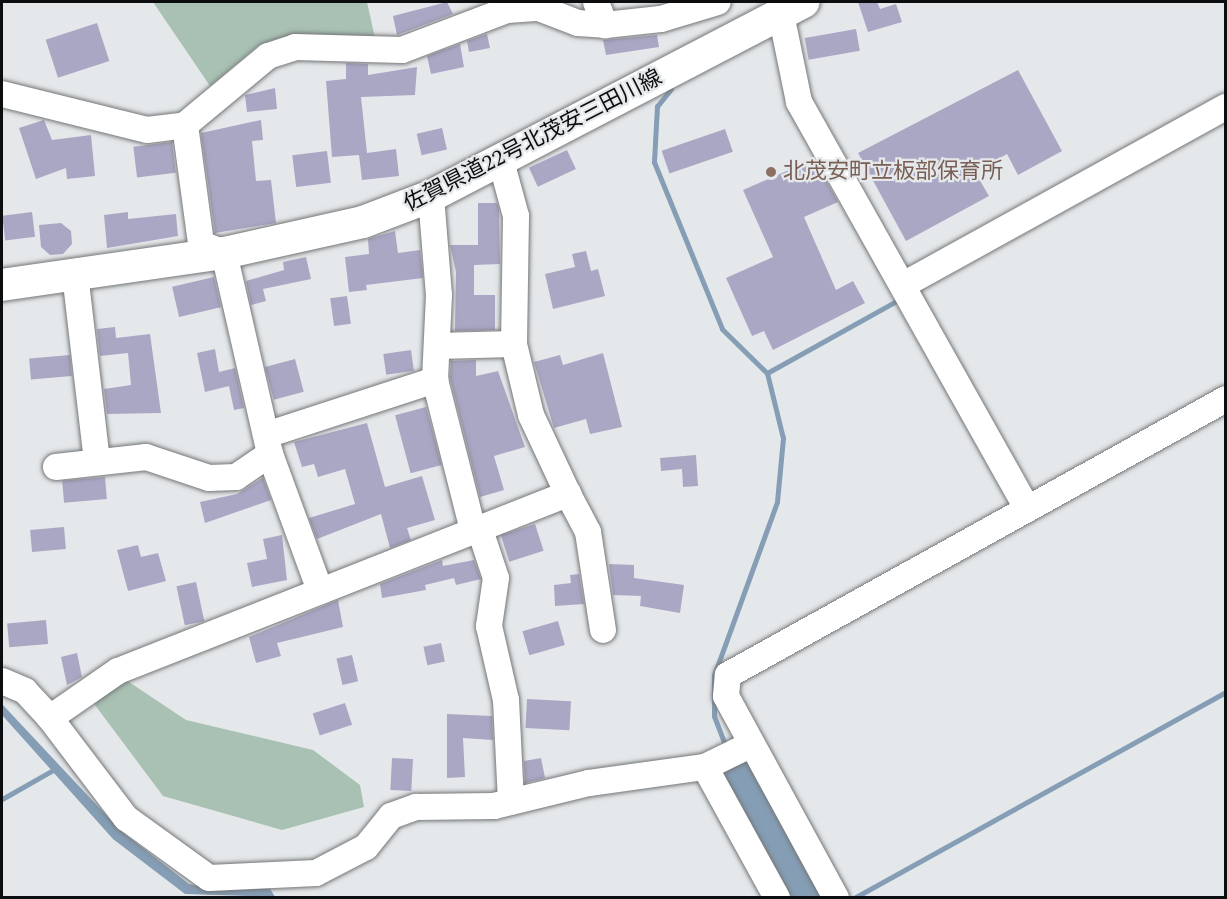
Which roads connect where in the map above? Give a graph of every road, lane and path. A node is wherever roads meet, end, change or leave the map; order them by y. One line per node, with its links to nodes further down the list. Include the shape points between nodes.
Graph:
1 (596, 2): 4 (street)
2 (718, 2): 4 (street, via 661,19)
3 (792, 8): 8 (main road, 佐賀県道22号北茂安三田川線); 13 (street, via 799,102)
4 (604, 26): 7 (street, via 578,23 539,8 507,10 402,50 295,47 268,56)
5 (2, 94): 7 (street, via 115,125 147,130)
6 (1226, 107): 13 (street)
7 (185, 125): 10 (street, via 201,244)
8 (501, 161): 9 (main road, 佐賀県道22号北茂安三田川線); 14 (street, via 516,216)
9 (431, 196): 10 (main road, 佐賀県道22号北茂安三田川線, via 363,222); 15 (street)
10 (224, 253): 11 (main road, 佐賀県道22号北茂安三田川線); 18 (street)
11 (75, 274): 12 (main road, 佐賀県道22号北茂安三田川線); 19 (street)
12 (2, 285)
13 (903, 285): 22 (street)
14 (514, 344): 15 (street); 21 (street, via 531,415)
15 (438, 346): 16 (street)
16 (435, 380): 18 (street); 23 (street, via 471,522)
17 (1226, 399): 22 (street)
18 (269, 444): 19 (street, via 236,477 209,478 146,457); 24 (street)
19 (97, 460): 20 (street)
20 (56, 466)
21 (568, 494): 23 (street); 25 (street, via 588,532)
22 (1026, 507): 28 (street, via 728,675 726,696)
23 (481, 533): 24 (street); 30 (street, via 496,578 489,626 506,700)
24 (320, 591): 27 (street, via 118,671)
25 (603, 630)
26 (2, 681): 27 (street, via 25,691)
27 (50, 718): 30 (street, via 126,818 209,878 316,873 366,847 391,816 416,807)
28 (750, 745): 29 (street); 32 (street)
29 (705, 766): 30 (street, via 589,783); 31 (street)
30 (511, 802)
31 (777, 897)
32 (836, 897)

